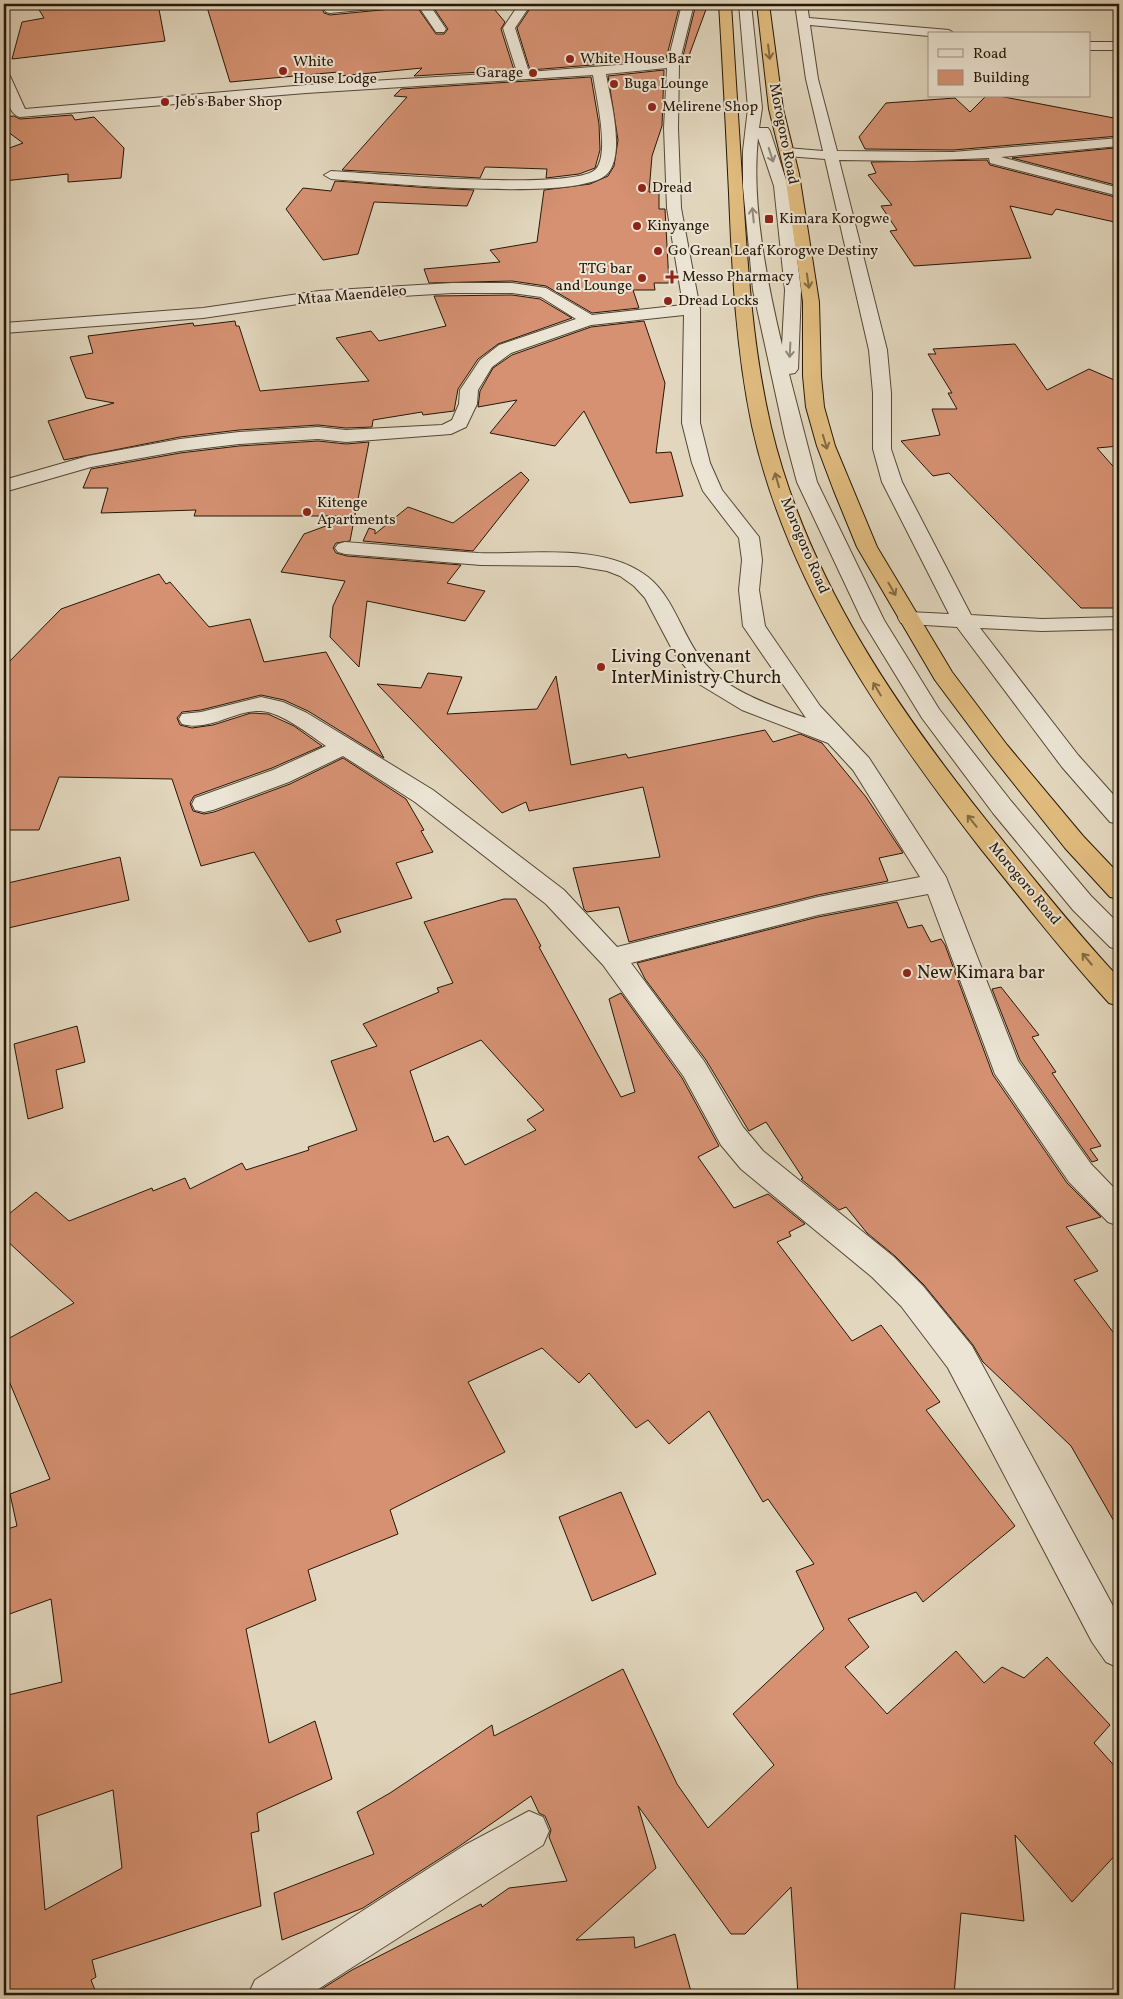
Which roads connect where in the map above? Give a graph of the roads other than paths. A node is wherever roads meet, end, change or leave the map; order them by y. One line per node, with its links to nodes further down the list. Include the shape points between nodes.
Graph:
1 (328, 4): 2 (street, via 330,10)
2 (391, 4)
3 (423, 4): 11 (street)
4 (525, 4): 17 (street, via 509,28)
5 (688, 4): 15 (street)
6 (725, 4): 44 (highway, Morogoro Road, one-way to 6, via 946,788 890,710 844,635 806,557 780,490 763,430 742,309)
7 (745, 4): 19 (street, Morogoro Road)
8 (763, 4): 21 (highway, Morogoro Road, one-way to 21, via 776,109)
9 (801, 4): 10 (street)
10 (804, 21): 12 (street); 23 (street, via 812,80)
11 (440, 29)
12 (928, 32)
13 (1090, 46): 14 (street)
14 (1119, 46)
15 (673, 64): 16 (street); 26 (street, via 674,208)
16 (599, 71): 17 (street); 24 (street, via 609,134 607,161 601,172 588,179 558,184 493,184)
17 (524, 75): 18 (street, via 277,91 20,113)
18 (4, 76)
19 (755, 108): 29 (street, Morogoro Road, one-way to 19, via 761,290 750,188); 29 (street, Morogoro Road, one-way to 29, via 781,186 791,271 793,290)
20 (1119, 142): 22 (street)
21 (787, 152): 23 (street); 32 (highway, Morogoro Road, one-way to 32, via 811,302 812,376 817,414 826,446 867,547)
22 (976, 154): 23 (street); 25 (street)
23 (830, 156): 33 (street, via 878,350 882,449 892,482)
24 (331, 175)
25 (1119, 192)
26 (692, 310): 27 (street); 36 (street, via 691,423 701,463 713,491 749,537 752,560 749,590 754,626 812,711)
27 (589, 320): 28 (street, Mtaa Maendeleo, via 546,293 512,288 460,288 319,296 203,313); 30 (street, via 505,349 486,364 469,390 468,404 460,423 445,430 346,436 318,433 188,444 88,462)
28 (4, 328)
29 (787, 401): 42 (street, Morogoro Road, via 807,482 834,542 873,620 925,705 1002,807 1082,903)
30 (4, 486)
31 (345, 548): 36 (street, via 480,559 603,563 626,572 647,586 660,603 680,646 706,678 735,697)
32 (909, 618): 33 (street); 41 (highway, Morogoro Road, via 943,675 999,750 1074,842)
33 (964, 622): 34 (street); 39 (street, via 1070,761)
34 (1119, 623)
35 (190, 719): 37 (street, via 213,717 261,704 299,718)
36 (837, 738): 40 (street, via 861,764)
37 (343, 747): 38 (street, via 281,776); 43 (street, via 424,796 555,897)
38 (204, 804)
39 (1119, 816)
40 (937, 883): 43 (street, via 818,906); 45 (street, via 1005,1066 1080,1173)
41 (1119, 890)
42 (1119, 940)
43 (612, 958): 46 (street, via 694,1069 732,1136 752,1160 883,1267 912,1296 960,1357 1105,1629)
44 (1119, 996)
45 (1119, 1213)
46 (1119, 1649)
47 (529, 1831): 48 (street)
48 (270, 1995)

